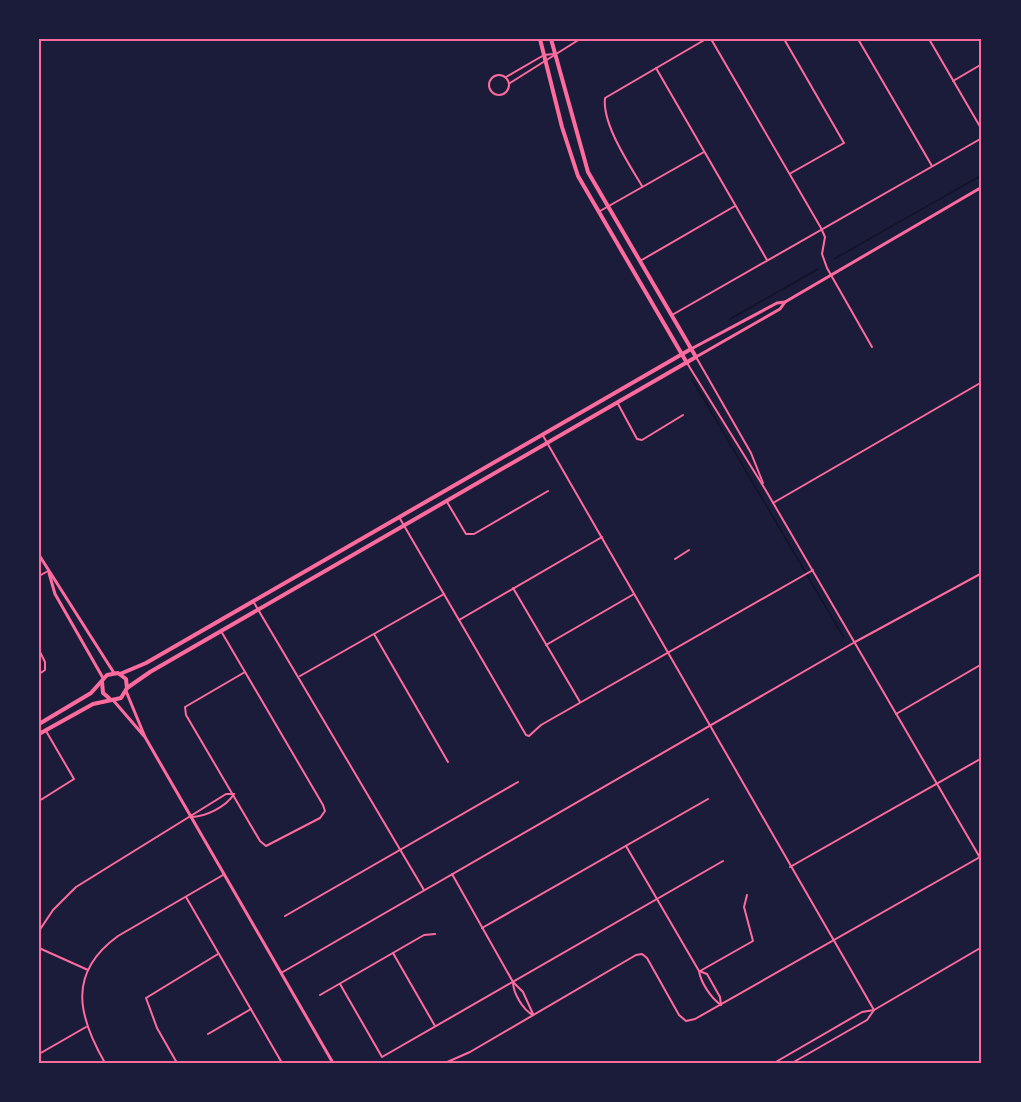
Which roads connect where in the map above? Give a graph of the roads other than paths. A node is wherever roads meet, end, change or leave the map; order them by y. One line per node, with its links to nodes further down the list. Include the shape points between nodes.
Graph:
1 (540, 39): 10 (main road)
2 (550, 39): 9 (main road)
3 (580, 39): 9 (street)
4 (706, 39): 13 (street)
5 (711, 39): 21 (street)
6 (784, 39): 21 (street, via 844,143)
7 (858, 39): 20 (street)
8 (929, 39): 15 (street)
9 (554, 54): 10 (street); 11 (street); 25 (main road, via 583,159)
10 (544, 55): 11 (main road); 14 (street)
11 (546, 63): 16 (street); 26 (main road, via 570,156)
12 (982, 64): 15 (street)
13 (656, 69): 19 (street); 22 (street, via 605,98 604,104 620,147)
14 (506, 77): 16 (street); 16 (street, via 494,76 490,90 503,96)
15 (953, 81): 17 (street)
16 (510, 83)
17 (982, 130)
18 (982, 138): 20 (street)
19 (704, 152): 22 (street); 24 (street)
20 (932, 167): 27 (street)
21 (790, 173): 27 (street)
22 (642, 186): 25 (street)
23 (982, 187): 30 (street)
24 (735, 206): 28 (street); 29 (street)
25 (607, 207): 26 (street); 29 (main road)
26 (598, 212): 35 (main road)
27 (821, 228): 28 (street); 30 (street, via 825,237 822,254)
28 (767, 260): 32 (street)
29 (640, 261): 32 (main road)
30 (831, 276): 31 (street); 33 (street)
31 (785, 302): 34 (street); 36 (street, via 780,309)
32 (671, 316): 34 (main road)
33 (872, 347)
34 (691, 349): 35 (main road); 36 (main road)
35 (681, 354): 37 (main road); 41 (main road)
36 (696, 357): 37 (main road); 43 (street, via 751,453)
37 (687, 363): 39 (main road); 43 (street)
38 (982, 382): 46 (street)
39 (617, 402): 40 (street, via 637,439 642,440); 42 (main road)
40 (683, 415)
41 (542, 434): 42 (street); 47 (main road)
42 (547, 443): 45 (main road); 49 (street)
43 (765, 489): 46 (street)
44 (548, 491): 45 (street, via 474,534 462,530)
45 (446, 500): 48 (main road)
46 (773, 503): 53 (street)
47 (399, 518): 48 (street); 60 (main road)
48 (403, 524): 58 (street); 61 (main road)
49 (602, 537): 57 (street); 59 (street)
50 (689, 550): 52 (street)
51 (39, 555): 54 (street)
52 (675, 559)
53 (813, 570): 65 (street); 68 (street)
54 (48, 571): 56 (street); 71 (street); 75 (street, via 55,594)
55 (982, 573): 65 (street)
56 (39, 576)
57 (513, 588): 62 (street); 66 (street)
58 (444, 594): 62 (street); 64 (street)
59 (634, 594): 66 (street); 68 (street)
60 (253, 601): 61 (street); 73 (main road)
61 (258, 610): 63 (main road); 74 (street)
62 (459, 620): 78 (street, via 526,735)
63 (221, 631): 70 (street); 76 (main road, via 150,672)
64 (374, 634): 74 (street); 86 (street)
65 (855, 642): 79 (street); 81 (street)
66 (546, 645): 78 (street)
67 (39, 650): 72 (street, via 45,662 45,670)
68 (668, 652): 78 (street); 81 (street)
69 (982, 664): 79 (street)
70 (245, 672): 89 (street, via 186,707 186,715); 89 (street, via 325,811 320,818 267,846 260,841)
71 (114, 673): 73 (main road); 75 (main road)
72 (39, 674)
73 (120, 674): 76 (main road, via 126,680)
74 (299, 676): 94 (street)
75 (103, 680): 77 (main road, via 103,693); 80 (main road, via 84,698)
76 (127, 690): 77 (main road, via 121,698); 84 (street)
77 (111, 699): 82 (main road, via 93,704); 84 (street)
78 (580, 703)
79 (896, 714): 88 (street)
80 (39, 724)
81 (710, 725): 98 (street); 99 (street)
82 (46, 731): 83 (main road); 91 (street, via 74,779)
83 (39, 734)
84 (145, 737): 92 (street)
85 (982, 758): 88 (street)
86 (448, 762)
87 (518, 782): 94 (street)
88 (937, 784): 95 (street); 98 (street)
89 (234, 794): 92 (street, via 224,795); 92 (street, via 230,801 201,817)
90 (708, 799): 93 (street)
91 (39, 801)
92 (191, 818): 100 (street); 107 (street, via 76,886)
93 (626, 846): 104 (street); 106 (street)
94 (400, 850): 101 (street); 105 (street)
95 (980, 857): 97 (street); 109 (street)
96 (723, 861): 104 (street)
97 (982, 861)
98 (790, 867): 109 (street)
99 (452, 874): 101 (street); 106 (street)
100 (223, 875): 103 (street); 116 (street)
101 (424, 890): 116 (street)
102 (747, 895): 115 (street, via 744,907 753,941)
103 (186, 897): 113 (street); 114 (street, via 110,942)
104 (657, 899): 115 (street); 117 (street)
105 (285, 916)
106 (482, 928): 117 (street)
107 (39, 931)
108 (435, 934): 112 (street, via 424,935)
109 (833, 940): 120 (street); 122 (street)
110 (982, 947): 122 (street)
111 (39, 948): 114 (street)
112 (393, 953): 118 (street); 125 (street)
113 (218, 954): 121 (street); 129 (street, via 146,998)
114 (88, 970): 124 (street, via 82,1004)
115 (699, 971): 120 (street, via 714,1000); 120 (street, via 706,974 720,996)
116 (280, 973): 131 (street)
117 (513, 982): 123 (street, via 523,992); 123 (street, via 513,989); 125 (street)
118 (340, 984): 119 (street); 125 (street, via 382,1057)
119 (320, 995)
120 (721, 1005): 123 (street, via 686,1021 642,954)
121 (251, 1009): 126 (street); 130 (street)
122 (874, 1010): 133 (street, via 862,1012); 134 (street, via 867,1020)
123 (533, 1015): 132 (street)
124 (86, 1027): 127 (street); 128 (street)
125 (435, 1027)
126 (208, 1034)
127 (39, 1054)
128 (105, 1063)
129 (177, 1063)
130 (282, 1063)
131 (333, 1063)
132 (445, 1063)
133 (774, 1063)
134 (792, 1063)

